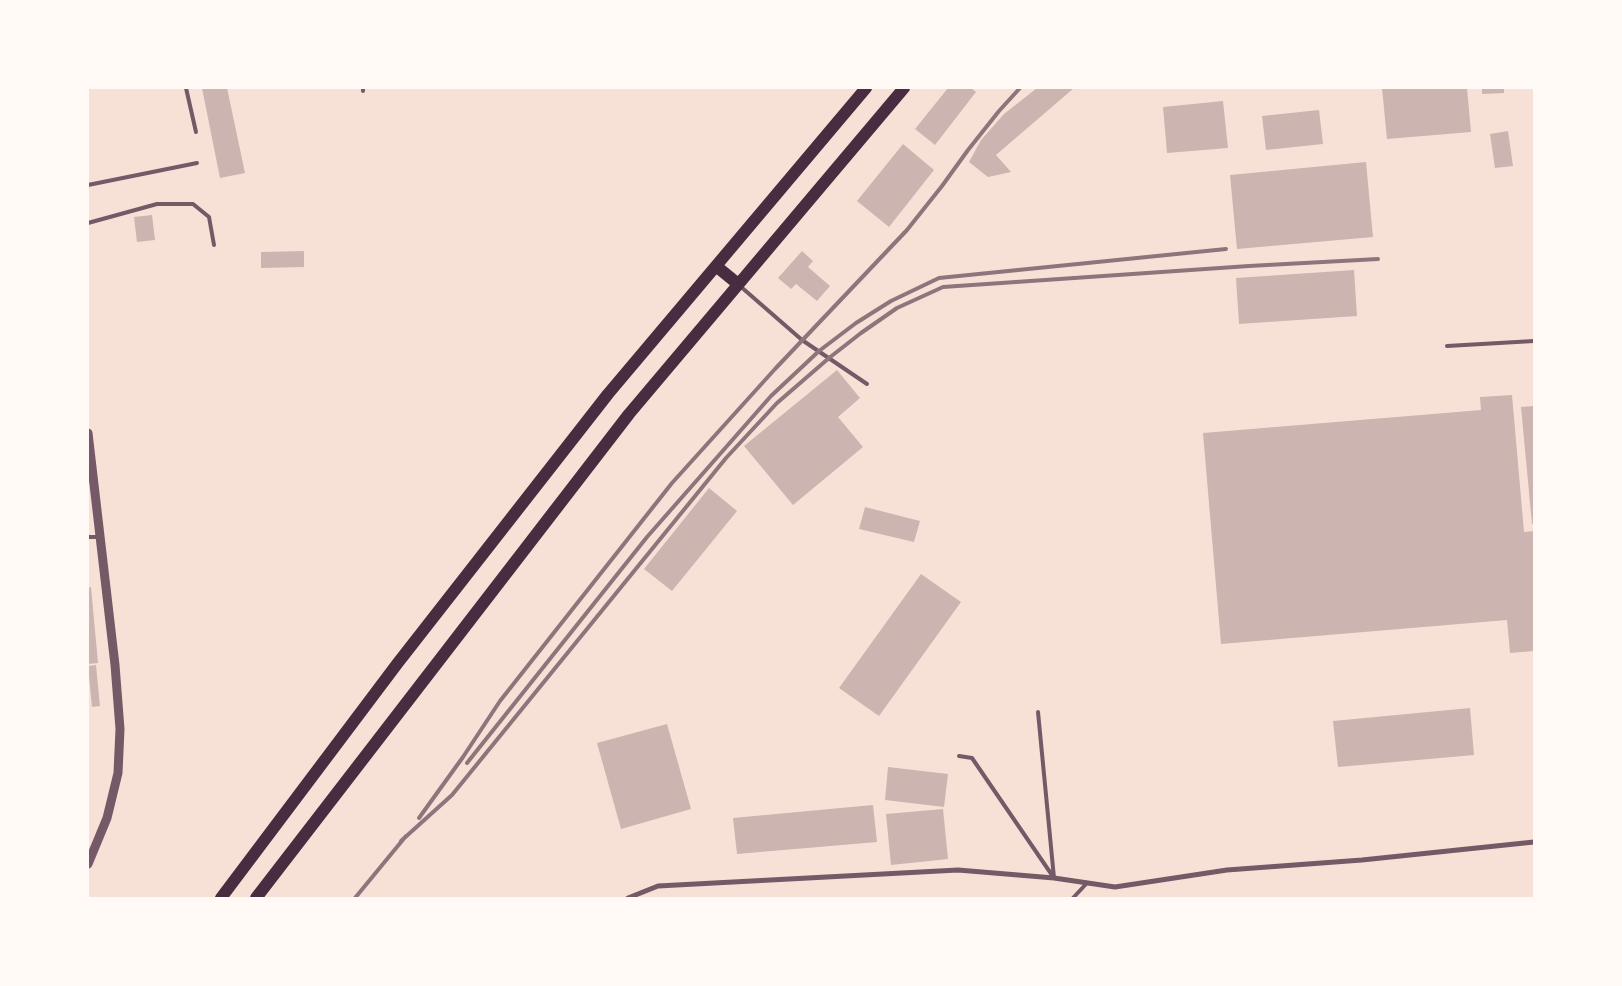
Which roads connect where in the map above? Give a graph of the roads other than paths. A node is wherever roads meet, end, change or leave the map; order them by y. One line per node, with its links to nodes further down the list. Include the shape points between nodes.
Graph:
1 (186, 88): 4 (lane)
2 (866, 88): 9 (main road)
3 (904, 88): 10 (main road)
4 (196, 132)
5 (197, 163): 6 (lane)
6 (88, 185)
7 (88, 223): 8 (lane, via 157,204 193,204 209,217)
8 (214, 244)
9 (716, 266): 10 (main road); 23 (main road, via 608,394)
10 (738, 284): 13 (lane, via 802,340); 24 (main road, via 623,422)
11 (1534, 341): 12 (lane)
12 (1447, 346)
13 (867, 384)
14 (88, 433): 16 (street)
15 (88, 537): 16 (lane)
16 (99, 537): 20 (street, via 120,729 116,782 107,818)
17 (1038, 712): 21 (lane)
18 (959, 756): 21 (lane, via 972,758)
19 (1534, 842): 22 (street, via 1227,870 1115,887)
20 (88, 864)
21 (1054, 878): 22 (street); 25 (street, via 958,870 658,886)
22 (1087, 883): 26 (lane)
23 (221, 898)
24 (256, 898)
25 (628, 898)
26 (1072, 898)

